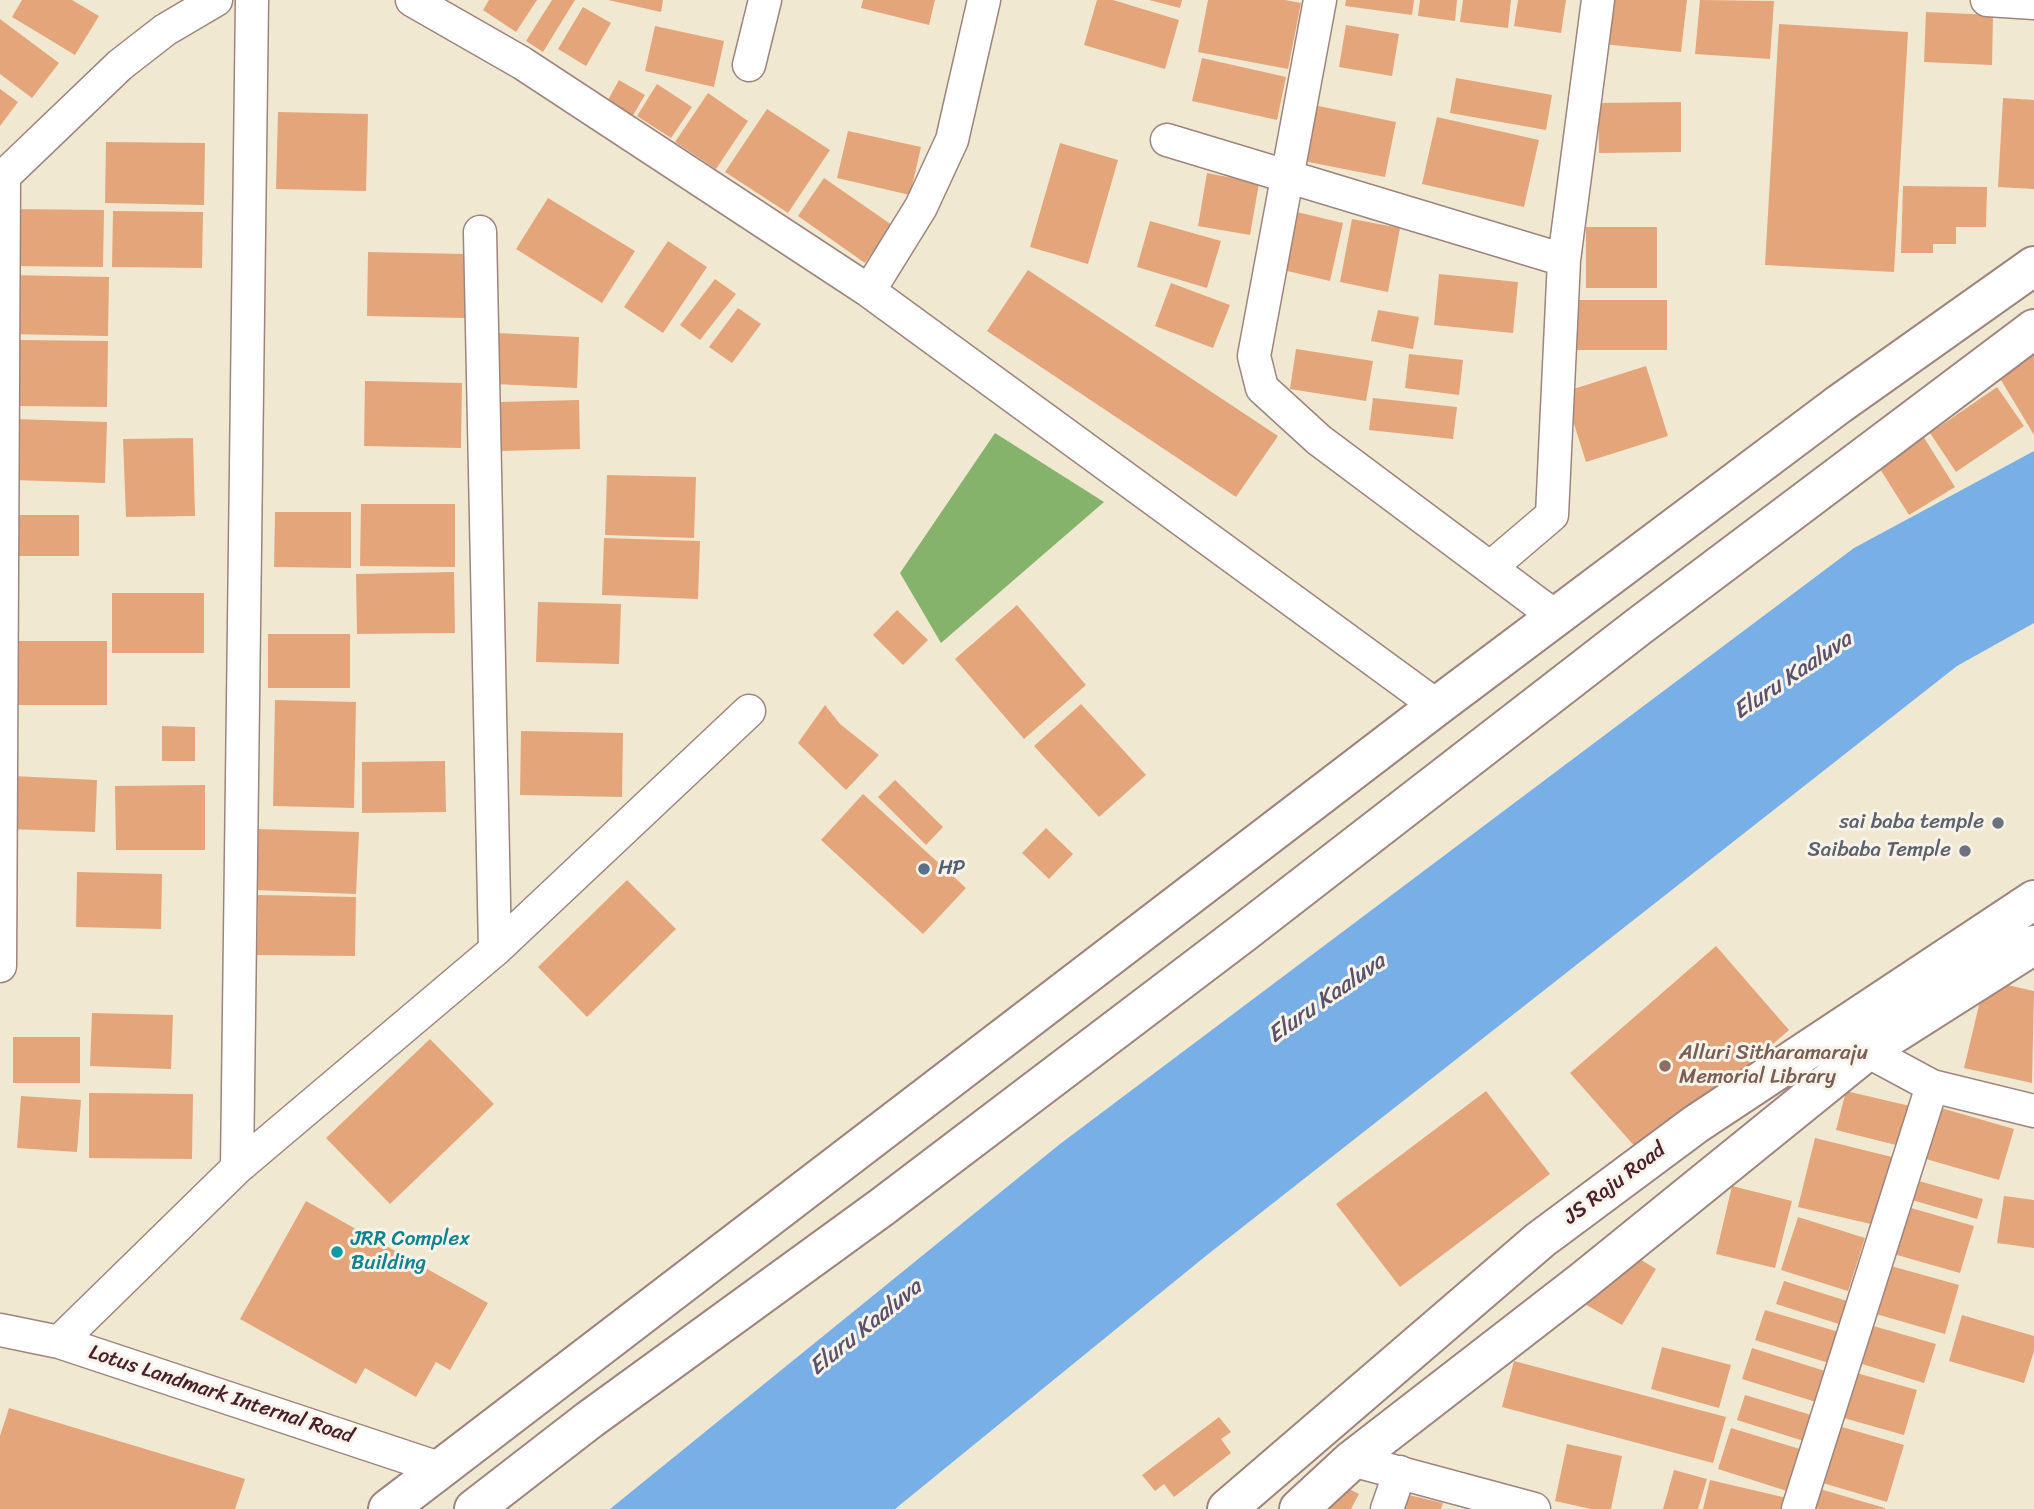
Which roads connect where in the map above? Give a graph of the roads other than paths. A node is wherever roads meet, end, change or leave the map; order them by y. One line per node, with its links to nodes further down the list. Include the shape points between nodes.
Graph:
1 (216, 0): 13 (street, via 165,30 120,65)
2 (252, 0): 31 (street)
3 (412, 0): 17 (street, via 522,63)
4 (765, 0): 10 (street)
5 (984, 0): 17 (street, via 952,140 921,207)
6 (1320, 0): 12 (street)
7 (1598, 0): 15 (street)
8 (1987, 0): 9 (street)
9 (2034, 2)
10 (749, 65)
11 (1167, 140): 12 (street)
12 (1287, 178): 15 (street); 19 (street, via 1254,356 1262,388 1320,440)
13 (2, 179): 26 (street)
14 (480, 232): 25 (street)
15 (1564, 260): 19 (street, via 1552,515)
16 (2034, 266): 20 (main road, via 1838,405)
17 (869, 291): 21 (street)
18 (2034, 330): 38 (main road, via 893,1199)
19 (1491, 567): 20 (street)
20 (1556, 617): 21 (main road)
21 (1437, 706): 35 (main road)
22 (749, 711): 25 (street)
23 (2034, 900): 27 (main road, JS Raju Road)
24 (2034, 945): 28 (main road)
25 (495, 950): 31 (street)
26 (0, 966)
27 (1821, 1040): 28 (street); 39 (main road, JS Raju Road, via 1696,1124 1540,1240)
28 (1867, 1051): 29 (street); 34 (main road)
29 (1932, 1086): 30 (street); 43 (street)
30 (2034, 1111)
31 (237, 1168): 33 (street)
32 (0, 1330): 33 (street, Lotus Landmark Internal Road)
33 (59, 1342): 35 (street, Lotus Landmark Internal Road)
34 (1352, 1460): 36 (street); 40 (main road)
35 (439, 1468): 37 (main road)
36 (1401, 1472): 41 (street); 42 (street)
37 (388, 1509)
38 (474, 1509)
39 (1227, 1509)
40 (1299, 1509)
41 (1387, 1509)
42 (1534, 1509)
43 (1798, 1509)

